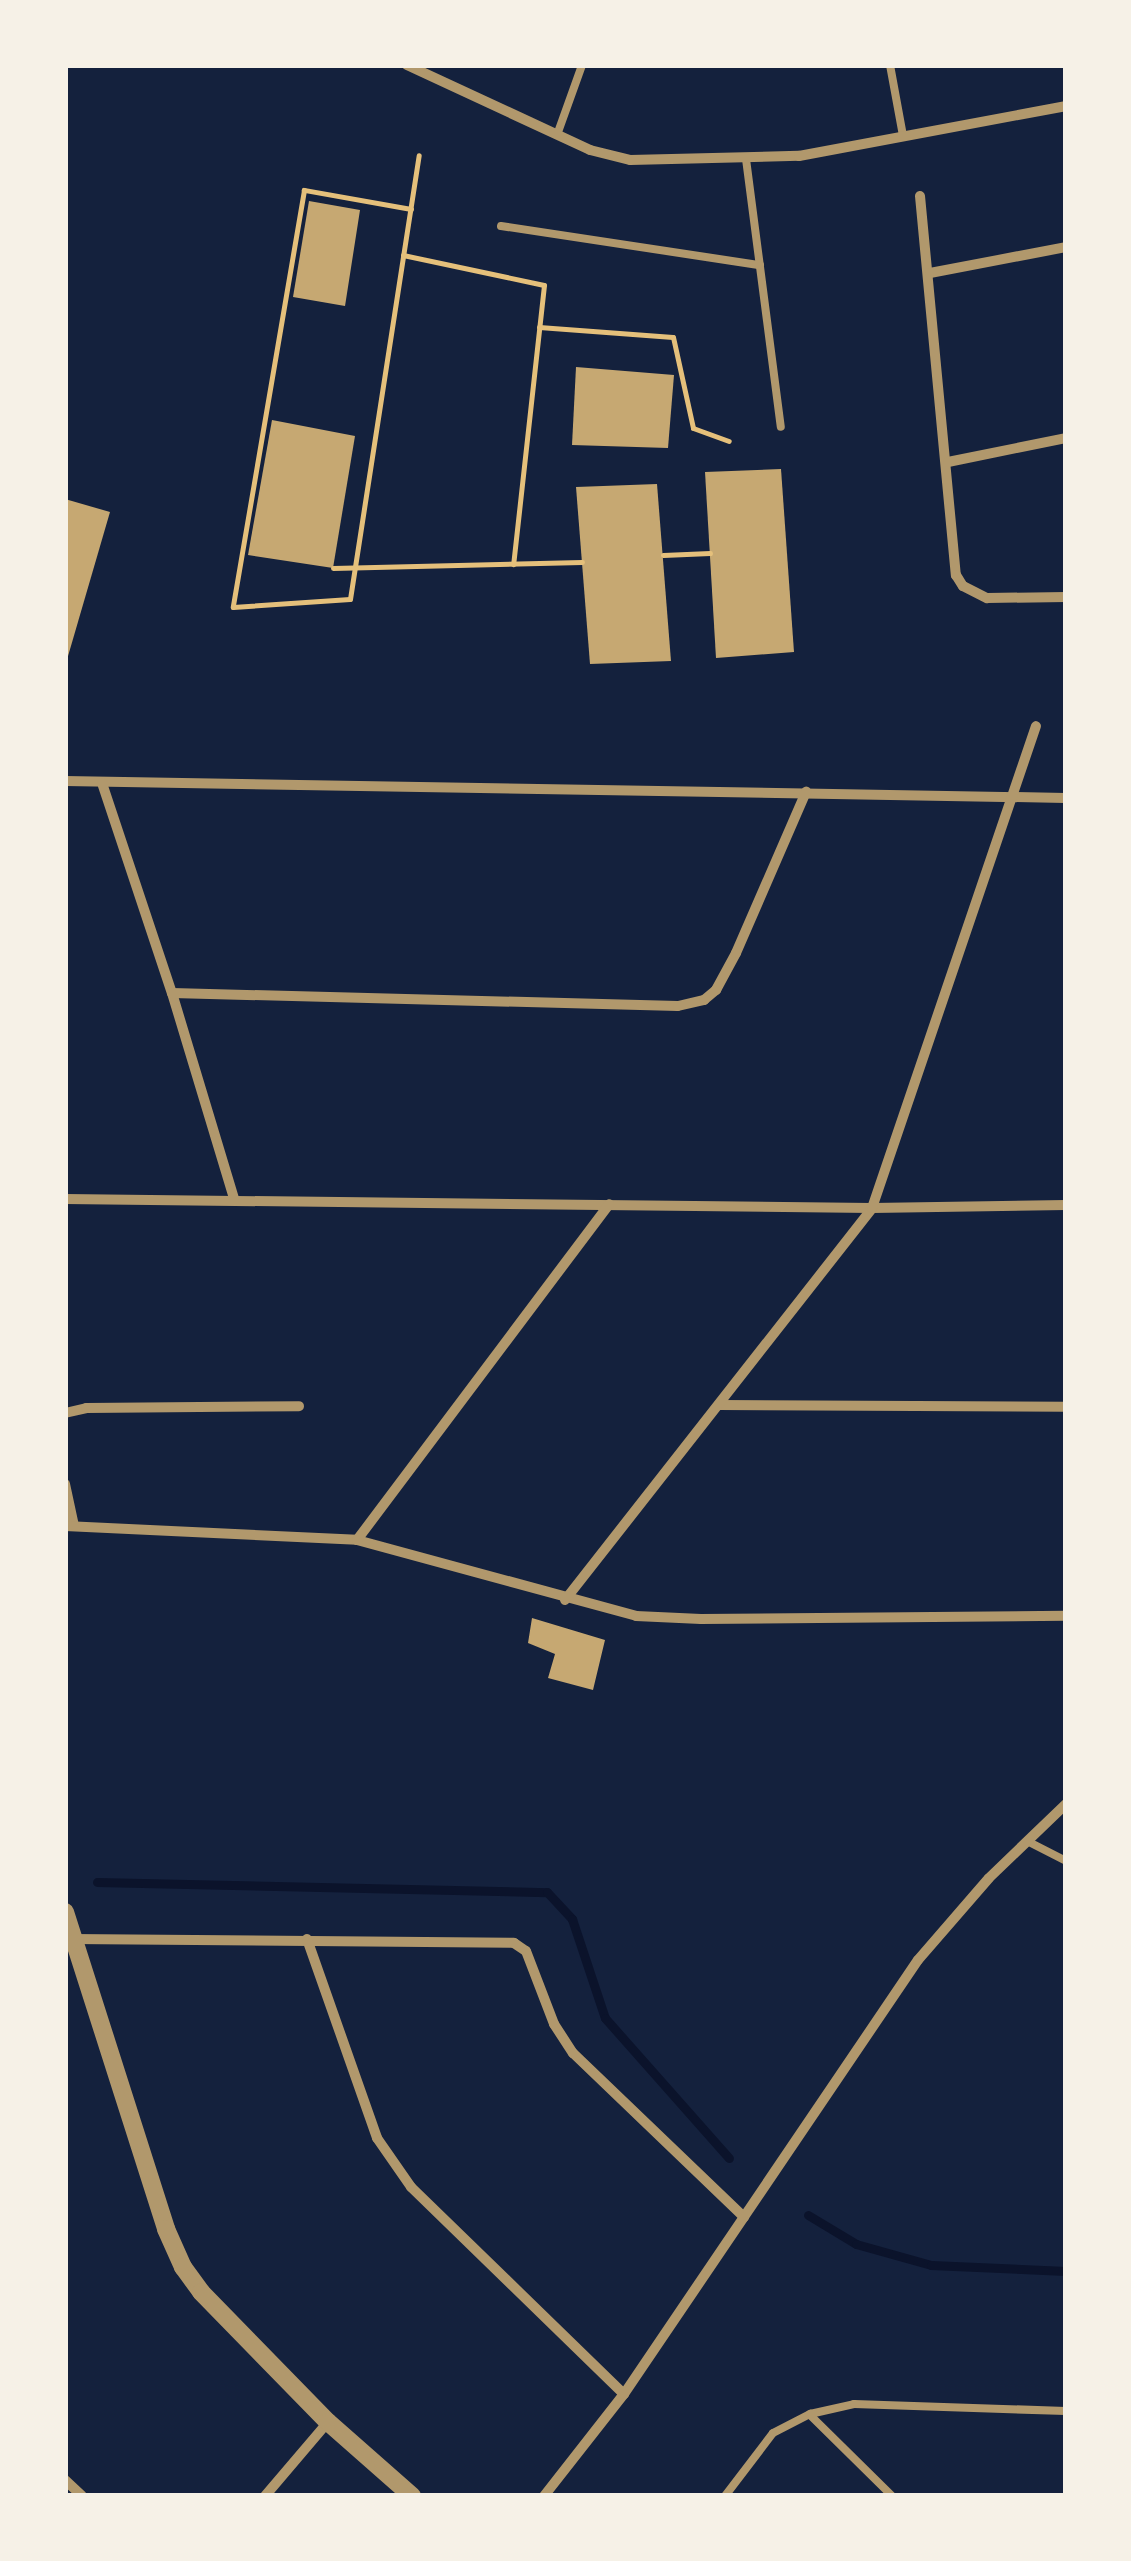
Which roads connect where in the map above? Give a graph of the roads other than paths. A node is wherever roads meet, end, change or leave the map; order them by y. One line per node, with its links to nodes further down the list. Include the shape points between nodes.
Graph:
1 (408, 65): 5 (street)
2 (582, 65): 5 (lane)
3 (890, 65): 6 (lane)
4 (1066, 106): 6 (street)
5 (558, 135): 7 (street, via 630,160)
6 (903, 136): 7 (street)
7 (746, 159): 11 (lane)
8 (920, 196): 12 (street)
9 (502, 226): 11 (lane)
10 (1066, 247): 12 (street)
11 (760, 265): 13 (lane)
12 (930, 273): 15 (street)
13 (781, 427)
14 (1066, 438): 15 (street)
15 (948, 462): 16 (street, via 956,575 988,598)
16 (1066, 597)
17 (1036, 726): 21 (street)
18 (65, 781): 19 (street)
19 (102, 783): 20 (street); 23 (street)
20 (806, 792): 21 (street); 23 (street, via 736,953 704,1000 678,1006)
21 (1013, 797): 22 (street); 28 (street)
22 (1066, 798)
23 (172, 993): 25 (street)
24 (65, 1198): 25 (street)
25 (234, 1199): 26 (street)
26 (609, 1204): 28 (street); 35 (street)
27 (1066, 1205): 28 (street)
28 (872, 1208): 29 (street)
29 (718, 1405): 31 (street); 36 (street)
30 (299, 1406): 32 (street)
31 (1066, 1407)
32 (65, 1413)
33 (65, 1484): 34 (street)
34 (70, 1526): 35 (street)
35 (357, 1540): 36 (street)
36 (565, 1600): 37 (street, via 636,1616 701,1620)
37 (1066, 1616)
38 (1066, 1804): 39 (street)
39 (1027, 1841): 40 (lane); 44 (street, via 918,1960)
40 (1066, 1861)
41 (65, 1912): 42 (street)
42 (69, 1939): 43 (street); 48 (street, via 182,2267)
43 (307, 1939): 44 (street, via 514,1943 526,1951 554,2024 574,2053); 45 (street, via 377,2138 411,2188)
44 (744, 2217): 45 (street)
45 (624, 2394): 53 (street)
46 (1066, 2411): 47 (lane, via 854,2404)
47 (810, 2414): 54 (lane, via 774,2433); 55 (lane)
48 (328, 2422): 51 (street); 52 (street)
49 (65, 2480): 50 (street)
50 (82, 2496)
51 (265, 2496)
52 (412, 2496)
53 (544, 2496)
54 (724, 2496)
55 (892, 2496)

